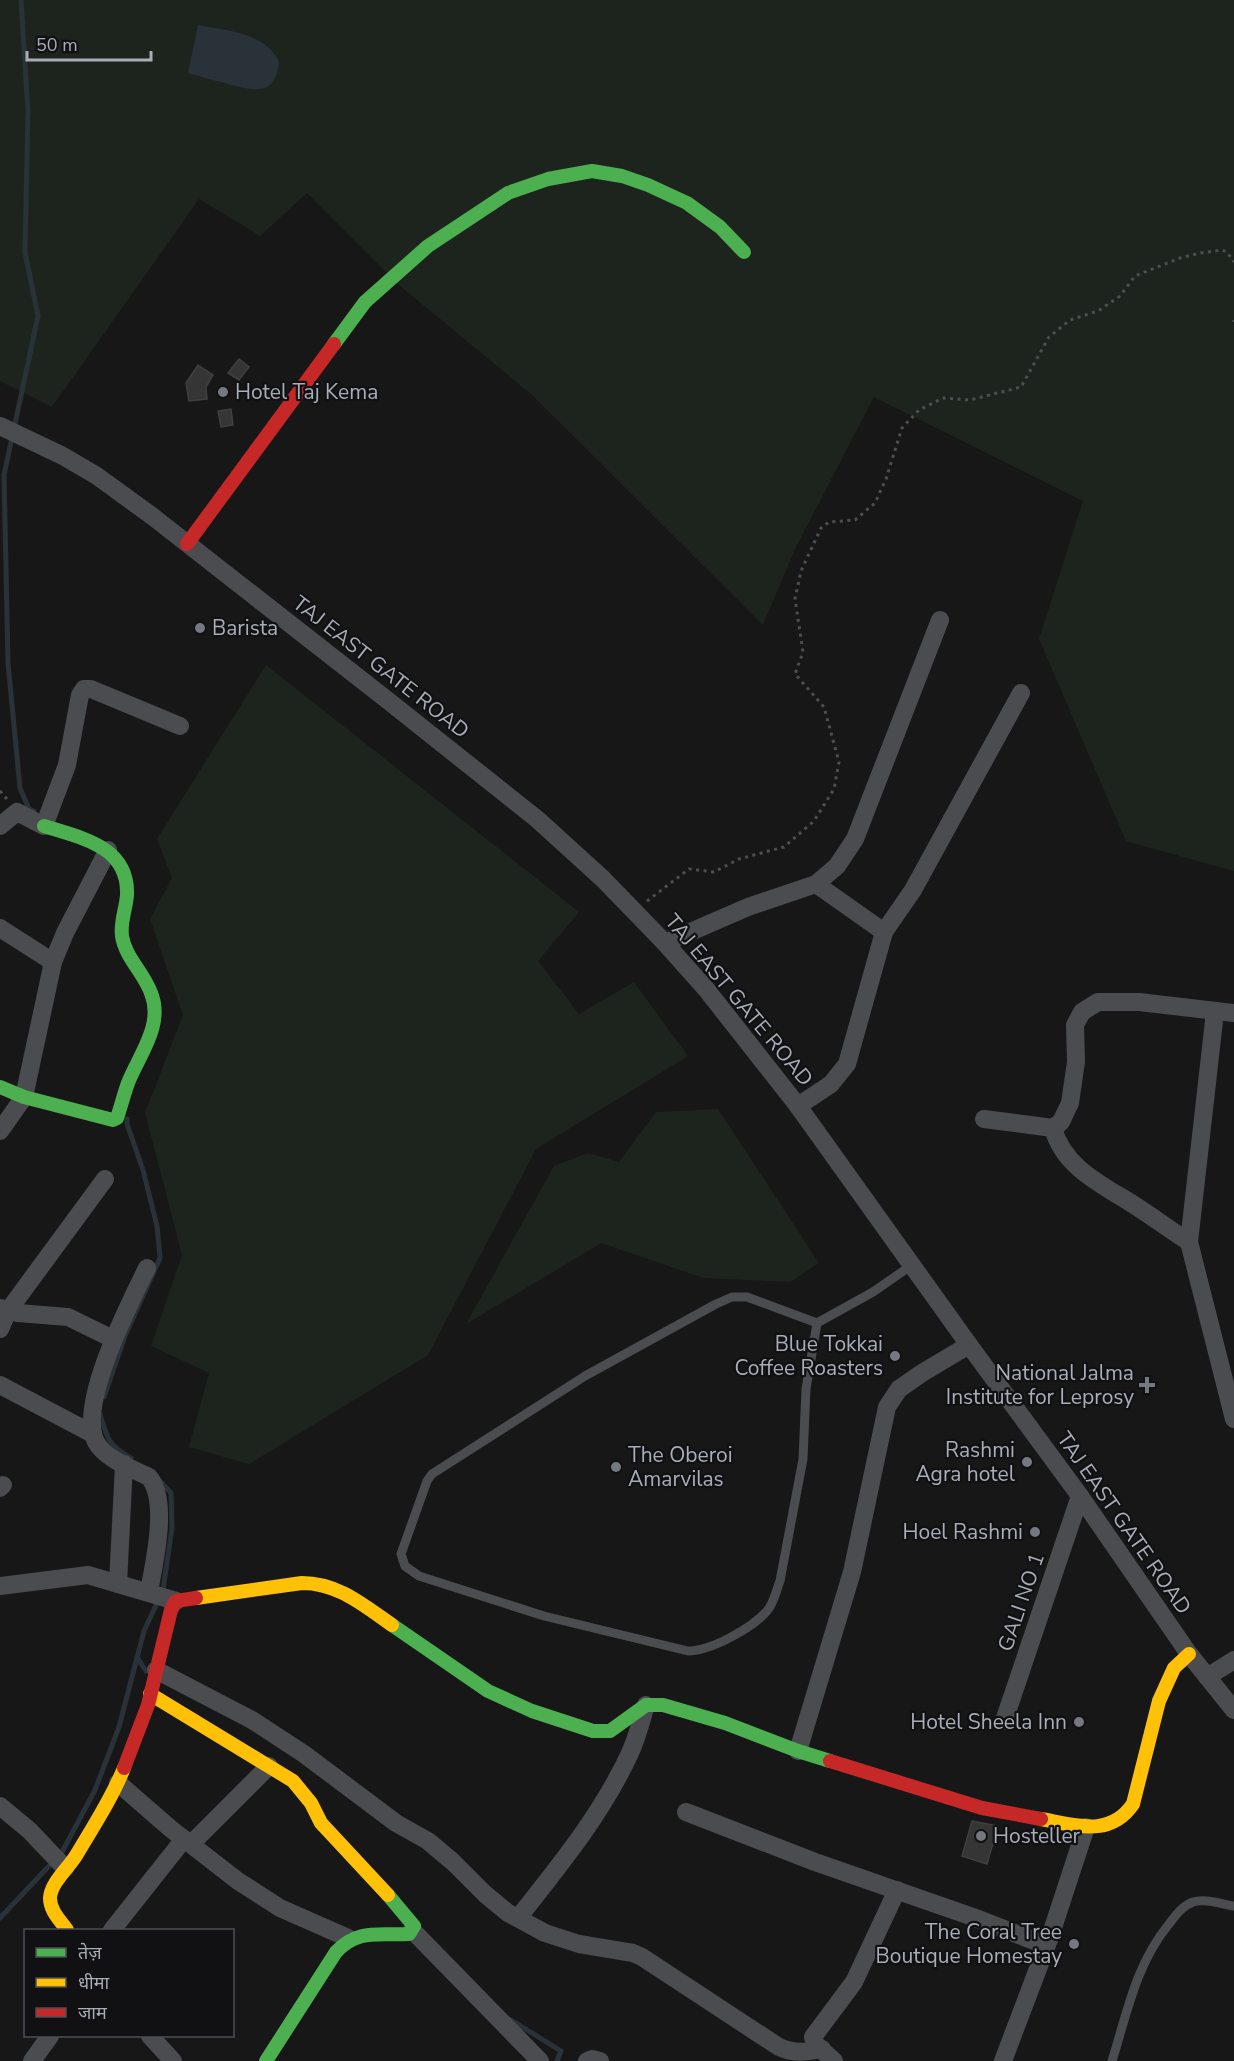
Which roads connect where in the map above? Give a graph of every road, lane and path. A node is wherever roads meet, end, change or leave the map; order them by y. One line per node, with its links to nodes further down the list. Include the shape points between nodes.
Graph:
1 (744, 252): 4 (street, via 720,227 687,203 622,176 592,171 548,179 508,193 428,246 365,302)
2 (1234, 262): 12 (path, via 1222,250 1200,253 1135,276 1120,296 1098,311 1070,320 1049,337 1021,387 970,400 943,398 919,410 902,428 875,503 855,520 829,522 821,528 801,571 795,599 803,652 795,674 824,707 839,762 834,789 814,821 784,847 739,859 714,872 689,870)
3 (0, 426): 4 (street, TAJ EAST GATE ROAD, via 97,476)
4 (187, 544): 12 (street, TAJ EAST GATE ROAD, via 537,819)
5 (940, 620): 11 (street, via 855,839 837,866)
6 (1021, 693): 14 (street, via 913,890)
7 (180, 726): 9 (street, via 91,688 84,689 67,765)
8 (2, 820): 9 (street, via 17,812)
9 (44, 826): 10 (street)
10 (108, 850): 16 (street); 20 (street, via 127,877 123,941 154,1002 152,1027 117,1118 110,1120)
11 (816, 884): 14 (street); 15 (street, via 748,907)
12 (634, 911): 15 (street, TAJ EAST GATE ROAD)
13 (0, 928): 16 (street)
14 (884, 932): 21 (street, via 847,1064 831,1084)
15 (665, 943): 21 (street, TAJ EAST GATE ROAD)
16 (53, 962): 20 (street)
17 (1215, 1012): 18 (street); 23 (street, via 1139,1002 1098,1002 1082,1012 1075,1025 1076,1062 1070,1103); 26 (street)
18 (1234, 1013)
19 (0, 1087): 20 (street)
20 (24, 1097): 24 (street)
21 (798, 1106): 27 (street, TAJ EAST GATE ROAD)
22 (984, 1119): 23 (street)
23 (1053, 1128): 26 (street, via 1074,1164 1100,1186)
24 (0, 1131)
25 (105, 1179): 29 (street)
26 (1189, 1242): 36 (street)
27 (912, 1264): 30 (lane, via 873,1292); 33 (street, TAJ EAST GATE ROAD)
28 (147, 1268): 32 (street)
29 (4, 1309): 31 (street); 32 (street, via 68,1317)
30 (817, 1323): 30 (lane, via 747,1297 732,1297 585,1376 432,1474 401,1554 405,1566 419,1576 544,1616 687,1651 732,1637 765,1613 780,1581 803,1459 806,1389)
31 (0, 1329)
32 (113, 1339): 35 (street)
33 (969, 1345): 40 (street, TAJ EAST GATE ROAD); 53 (street, via 899,1389 887,1407 852,1572)
34 (0, 1385): 37 (street)
35 (93, 1405): 37 (street); 38 (street)
36 (1234, 1419)
37 (75, 1426): 38 (street)
38 (93, 1434): 39 (street, via 101,1450)
39 (123, 1464): 41 (street); 43 (street, via 155,1484 158,1523)
40 (1080, 1496): 45 (street, TAJ EAST GATE ROAD); 52 (street, GALI NO 1)
41 (118, 1584): 42 (street, via 78,1575); 43 (street)
42 (0, 1586)
43 (149, 1592): 44 (street)
44 (176, 1601): 47 (street); 50 (street, via 285,1584 319,1583 351,1597 488,1691 532,1711 593,1731 609,1731)
45 (1189, 1654): 48 (street, TAJ EAST GATE ROAD); 58 (street, via 1174,1668 1159,1701 1133,1804 1126,1816 1103,1826)
46 (1234, 1660): 48 (street)
47 (156, 1670): 49 (street); 63 (street, via 252,1719 304,1754 396,1823 428,1841 485,1894)
48 (1207, 1677): 51 (street, TAJ EAST GATE ROAD)
49 (150, 1694): 54 (street); 55 (street)
50 (646, 1705): 53 (street, via 663,1705 725,1723); 63 (street, via 631,1750 606,1798)
51 (1234, 1710)
52 (1004, 1721)
53 (798, 1751): 58 (street, via 982,1808)
54 (269, 1766): 59 (street); 66 (street, via 293,1781 321,1823 411,1921)
55 (118, 1783): 59 (street); 60 (street)
56 (0, 1806): 60 (street)
57 (686, 1812): 61 (street)
58 (1086, 1827): 68 (street)
59 (188, 1842): 65 (street); 67 (street, via 237,1881 280,1908)
60 (65, 1868): 64 (street, via 50,1897 51,1908)
61 (897, 1890): 68 (street); 71 (street, via 854,1982 814,2035 814,2041)
62 (1234, 1906): 79 (lane, via 1191,1902 1181,1908 1162,1932 1140,1970)
63 (518, 1918): 71 (street, via 545,1933 579,1944 633,1953 779,2047 790,2052)
64 (66, 1929)
65 (113, 1929)
66 (412, 1930): 67 (street, via 402,1935); 75 (street)
67 (348, 1938): 74 (street)
68 (1047, 1945): 78 (street)
69 (49, 2037): 72 (street)
70 (151, 2037): 73 (street)
71 (828, 2055)
72 (33, 2061)
73 (173, 2061)
74 (266, 2061)
75 (540, 2061)
76 (587, 2061): 77 (street)
77 (600, 2061)
78 (1003, 2061)
79 (1112, 2061)

